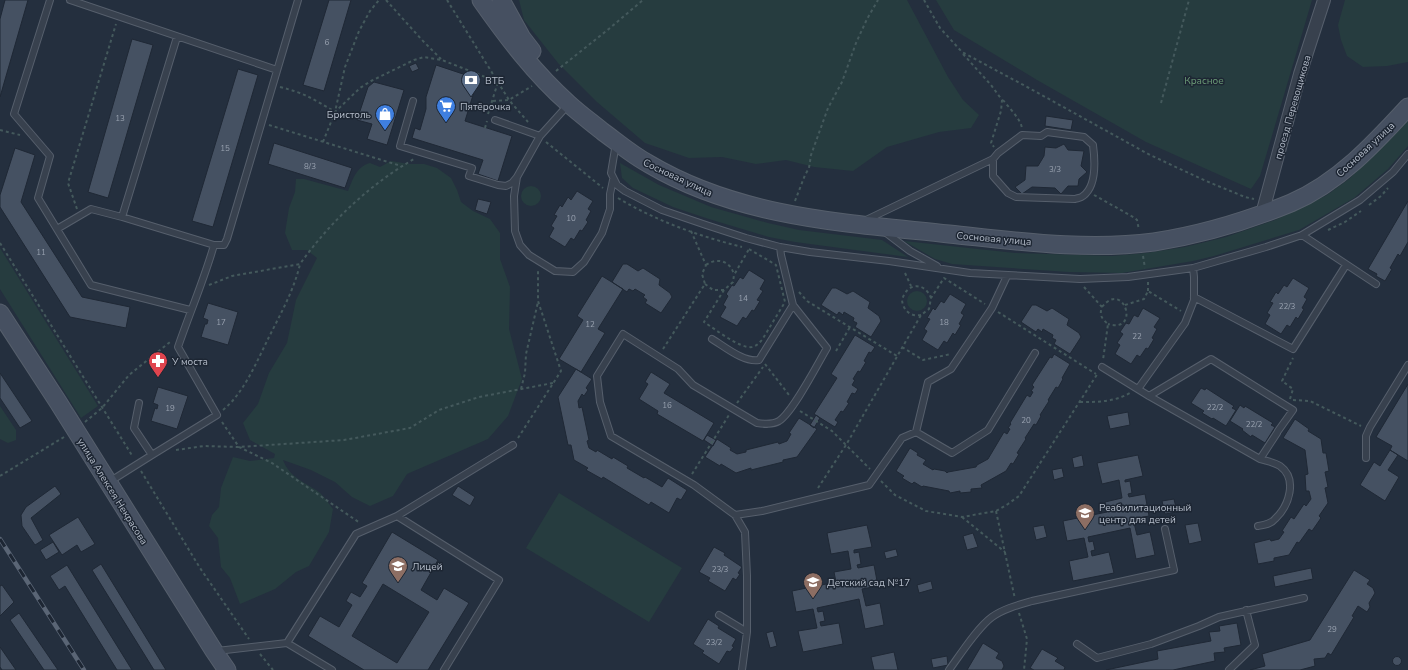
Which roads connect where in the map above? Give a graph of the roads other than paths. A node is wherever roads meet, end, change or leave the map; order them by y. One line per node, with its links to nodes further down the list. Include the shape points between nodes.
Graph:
1 (50, 0): 24 (lane, via 14,114 50,156 38,198)
2 (70, 0): 7 (lane)
3 (298, 0): 8 (lane)
4 (481, 0): 9 (street, Сосновая улица, via 513,44)
5 (501, 0): 9 (street, Сосновая улица)
6 (1324, 0): 20 (street, проезд Перевощикова, via 1300,74)
7 (177, 37): 8 (lane); 21 (lane)
8 (277, 70): 26 (lane, via 227,239 224,245)
9 (546, 77): 11 (street, Сосновая улица)
10 (413, 101): 18 (lane, via 400,146 472,168 469,176 498,185 506,186)
11 (569, 104): 14 (lane); 15 (street, Сосновая улица)
12 (1408, 107): 20 (street, Сосновая улица, via 1341,173 1293,202)
13 (495, 120): 14 (lane)
14 (540, 136): 18 (lane)
15 (616, 142): 19 (lane, via 611,167); 22 (street, Сосновая улица, via 651,165 698,188 749,205 791,215)
16 (1408, 154): 25 (lane, via 1393,172 1360,200)
17 (993, 159): 17 (lane, via 1022,135 1041,136 1047,132 1084,138 1093,145 1095,157 1088,191 1075,199 1016,197 998,184 993,176); 22 (lane)
18 (517, 178): 19 (lane, via 514,196 515,232 520,246 529,255 555,271 573,272 584,262 602,233 610,209)
19 (613, 180): 27 (lane, via 625,191 662,210)
20 (1264, 207): 23 (street, Сосновая улица, via 1237,223 1181,237 1109,246 1009,240)
21 (122, 217): 24 (lane, via 91,209); 26 (lane)
22 (857, 224): 23 (street, Сосновая улица)
23 (877, 226): 30 (lane, via 916,255)
24 (57, 229): 35 (lane, via 91,285)
25 (1302, 235): 28 (lane); 29 (lane)
26 (214, 245): 35 (lane, via 201,288)
27 (780, 247): 30 (lane); 34 (lane)
28 (1346, 264): 32 (lane); 33 (lane, via 1293,349)
29 (1193, 268): 31 (lane, via 1128,277 1080,279); 33 (lane)
30 (942, 269): 31 (lane)
31 (1007, 276): 44 (lane, via 992,308 951,369 928,382)
32 (1376, 284)
33 (1194, 297): 41 (lane, via 1185,323)
34 (793, 305): 37 (lane, via 759,360 746,359); 50 (lane, via 827,348 795,402 778,422 757,423 693,385 678,368 623,334 597,376 600,402 611,436 694,486)
35 (190, 310): 46 (lane, via 178,347 217,415)
36 (0, 313): 49 (street, улица Алексея Некрасова)
37 (712, 339)
38 (1036, 353): 44 (lane, via 988,430 952,453)
39 (1408, 365): 47 (lane, via 1369,429 1366,436)
40 (1102, 367): 41 (lane)
41 (1138, 389): 42 (lane)
42 (1149, 396): 48 (lane); 48 (lane, via 1211,359 1293,410)
43 (139, 403): 46 (lane, via 134,428)
44 (916, 432): 50 (lane, via 902,438 869,486)
45 (513, 445): 51 (lane)
46 (152, 455): 49 (lane)
47 (1366, 458)
48 (1260, 459): 52 (lane, via 1281,467 1290,482 1288,500 1281,512 1275,520)
49 (108, 483): 60 (street, улица Алексея Некрасова)
50 (736, 515): 57 (lane, via 745,532)
51 (397, 516): 58 (lane, via 356,534); 63 (lane, via 499,580)
52 (1258, 526)
53 (1166, 529): 65 (lane, via 1174,570 1016,606 991,618)
54 (1304, 598): 55 (lane)
55 (1246, 610): 59 (lane, via 1219,617 1151,644 1097,658); 66 (lane, via 1255,645)
56 (718, 615): 57 (lane)
57 (748, 632): 64 (lane)
58 (287, 643): 60 (lane); 62 (lane)
59 (1077, 644)
60 (214, 651): 61 (street, улица Алексея Некрасова)
61 (227, 670)
62 (332, 670)
63 (444, 670)
64 (742, 670)
65 (949, 670)
66 (1228, 670)

